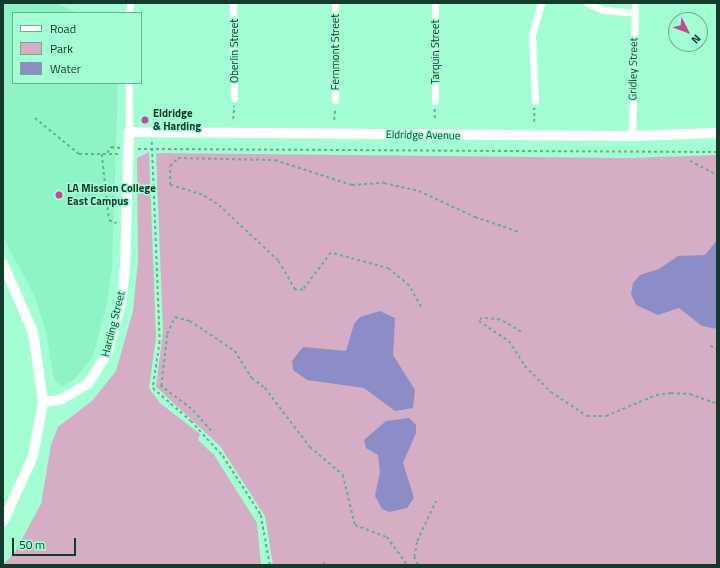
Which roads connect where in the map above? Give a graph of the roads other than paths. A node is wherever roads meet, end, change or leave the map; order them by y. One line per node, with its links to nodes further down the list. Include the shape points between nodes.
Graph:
1 (233, 3): 9 (street, Oberlin Street)
2 (335, 3): 10 (street, Fernmont Street)
3 (436, 3): 11 (street, Tarquin Street)
4 (541, 3): 12 (street, via 532,35)
5 (587, 3): 7 (street, via 604,10)
6 (635, 3): 7 (street, Gridley Street)
7 (635, 13): 15 (street, Gridley Street)
8 (129, 84): 13 (street, Harding Street)
9 (234, 98)
10 (335, 100)
11 (435, 101)
12 (535, 101)
13 (129, 132): 15 (street, Eldridge Avenue); 17 (street, Harding Street, via 122,300 107,354 88,384 60,400)
14 (717, 133): 15 (street, Eldridge Avenue)
15 (632, 136)
16 (3, 264): 17 (street, via 33,332)
17 (43, 402): 18 (street, via 33,456)
18 (3, 522)

